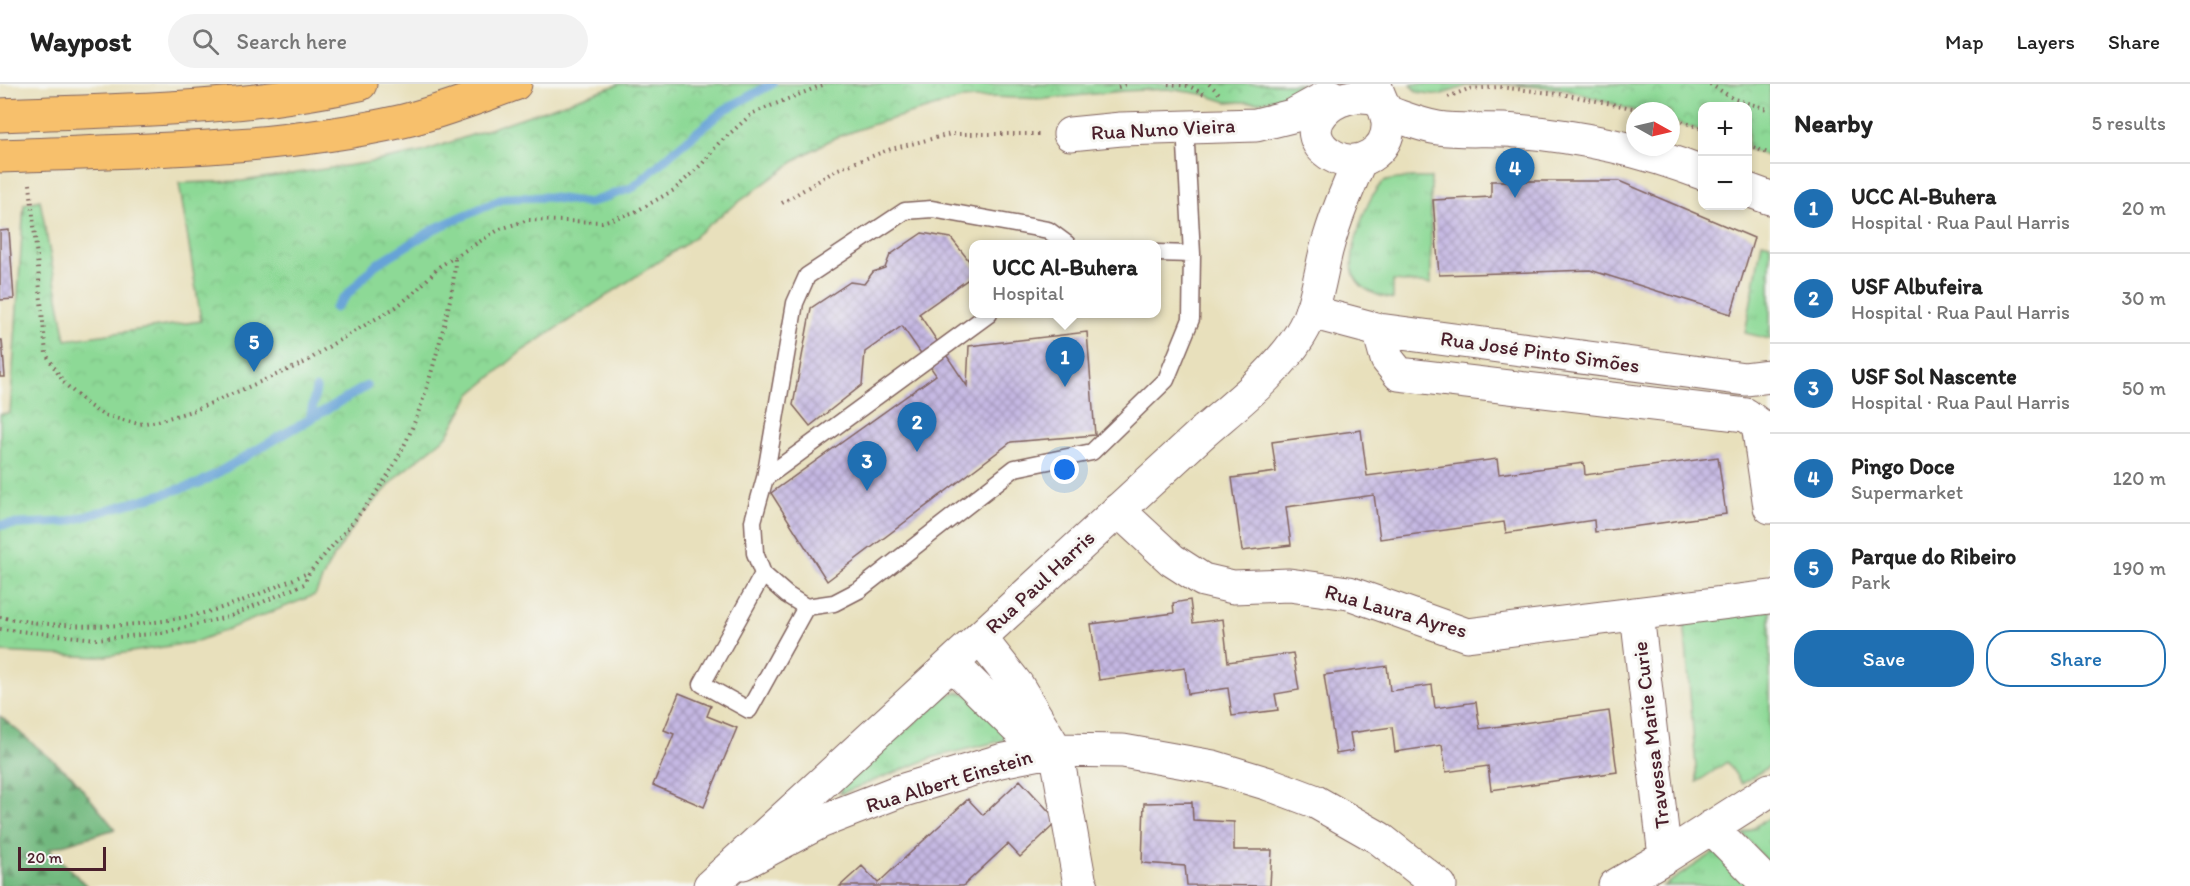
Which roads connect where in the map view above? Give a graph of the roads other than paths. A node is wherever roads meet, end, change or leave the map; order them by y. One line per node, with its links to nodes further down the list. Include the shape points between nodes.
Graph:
1 (360, 84): 5 (main road, via 268,100)
2 (515, 84): 12 (main road, via 404,120 348,131)
3 (1360, 94): 4 (street, via 1417,123); 6 (street); 9 (street, Rua Paul Harris, via 1321,106 1316,131); 11 (street, Rua Paul Harris, via 1389,124 1380,149)
4 (1441, 114): 11 (street, via 1417,134); 14 (street, via 1626,149)
5 (0, 116)
6 (1256, 125): 7 (street, Rua Nuno Vieira); 9 (street, via 1294,134)
7 (1185, 127): 8 (street, Rua Nuno Vieira); 20 (lane)
8 (1070, 134)
9 (1324, 148): 11 (street, via 1342,160); 18 (street, Rua Paul Harris, via 1329,195)
10 (0, 156): 12 (main road)
11 (1365, 159): 18 (street, Rua Paul Harris, via 1342,205)
12 (38, 166): 13 (lane)
13 (0, 170)
14 (1698, 172)
15 (1752, 191): 16 (street)
16 (1770, 198)
17 (1062, 240): 25 (lane, via 1048,230 932,209 905,211 807,276 795,303)
18 (1326, 250): 21 (street, Rua Paul Harris)
19 (1161, 253): 20 (lane)
20 (1192, 254): 30 (lane, via 1191,319 1166,380 1092,452 1016,468 860,590 834,603)
21 (1311, 312): 23 (street, Rua José Pinto Simões); 27 (street, Rua Paul Harris, via 1301,334 1268,375)
22 (984, 318): 25 (lane)
23 (1379, 330): 24 (street, Rua José Pinto Simões, via 1745,379); 26 (street, via 1387,359 1399,374 1746,416 1758,424)
24 (1770, 376)
25 (765, 478): 28 (lane, via 753,521 755,553)
26 (1770, 507)
27 (1118, 510): 31 (street, Rua Laura Ayres, via 1172,560 1203,580 1233,587 1289,585 1349,593 1467,635); 32 (street, Rua Paul Harris)
28 (763, 574): 30 (lane); 30 (lane, via 702,684 749,710)
29 (1770, 597): 31 (street, Rua Laura Ayres)
30 (806, 607)
31 (1637, 614): 37 (street, Travessa Marie Curie)
32 (980, 638): 33 (street, Rua Paul Harris); 34 (street, via 1017,685)
33 (952, 663): 34 (street, via 1024,735); 38 (street, Rua Paul Harris)
34 (1056, 750): 38 (street, Rua Albert Einstein, via 1000,761 897,792 820,822); 39 (street); 40 (street, Rua Albert Einstein, via 1123,751 1213,767 1269,784 1314,801 1379,838)
35 (1770, 790): 36 (street)
36 (1711, 827): 37 (street); 42 (street)
37 (1665, 857): 41 (street)
38 (719, 878)
39 (1080, 885)
40 (1440, 886)
41 (1616, 886)
42 (1769, 886)

